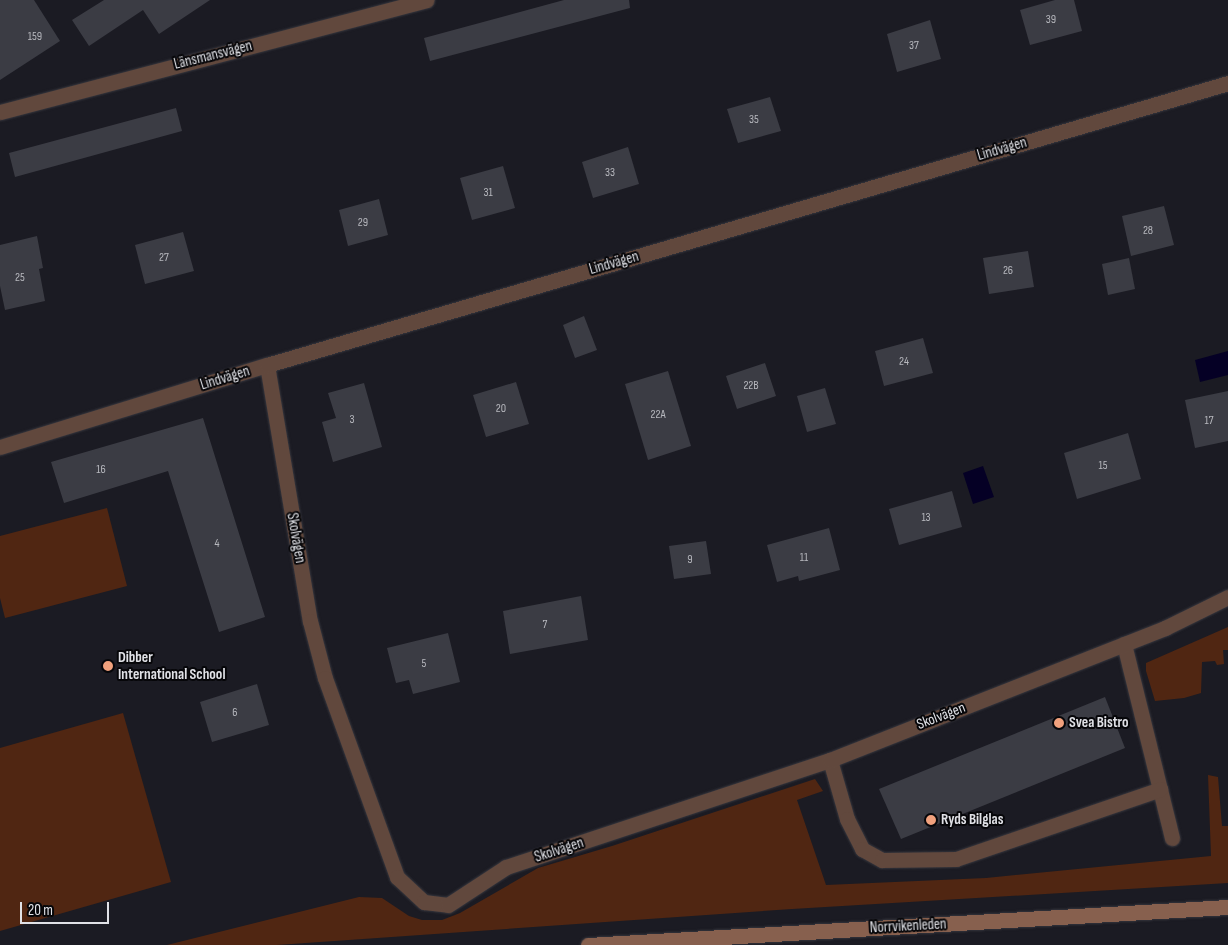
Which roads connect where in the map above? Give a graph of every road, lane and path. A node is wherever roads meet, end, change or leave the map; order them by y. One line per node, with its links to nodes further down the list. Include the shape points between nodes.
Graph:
1 (427, 0): 3 (street, Länsmansvägen)
2 (1228, 83): 4 (street, Lindvägen)
3 (0, 112)
4 (267, 365): 5 (street, Lindvägen); 8 (street, Skolvägen, via 310,622 325,678 397,877 424,902 448,905 506,867)
5 (0, 447)
6 (1228, 597): 7 (street, Skolvägen)
7 (1124, 644): 8 (street, Skolvägen); 9 (street)
8 (830, 760): 9 (street, via 847,819 862,849 882,860 956,859)
9 (1160, 789): 10 (street)
10 (1172, 838)
11 (1228, 907): 12 (main road, Norrvikenleden)
12 (588, 945)

